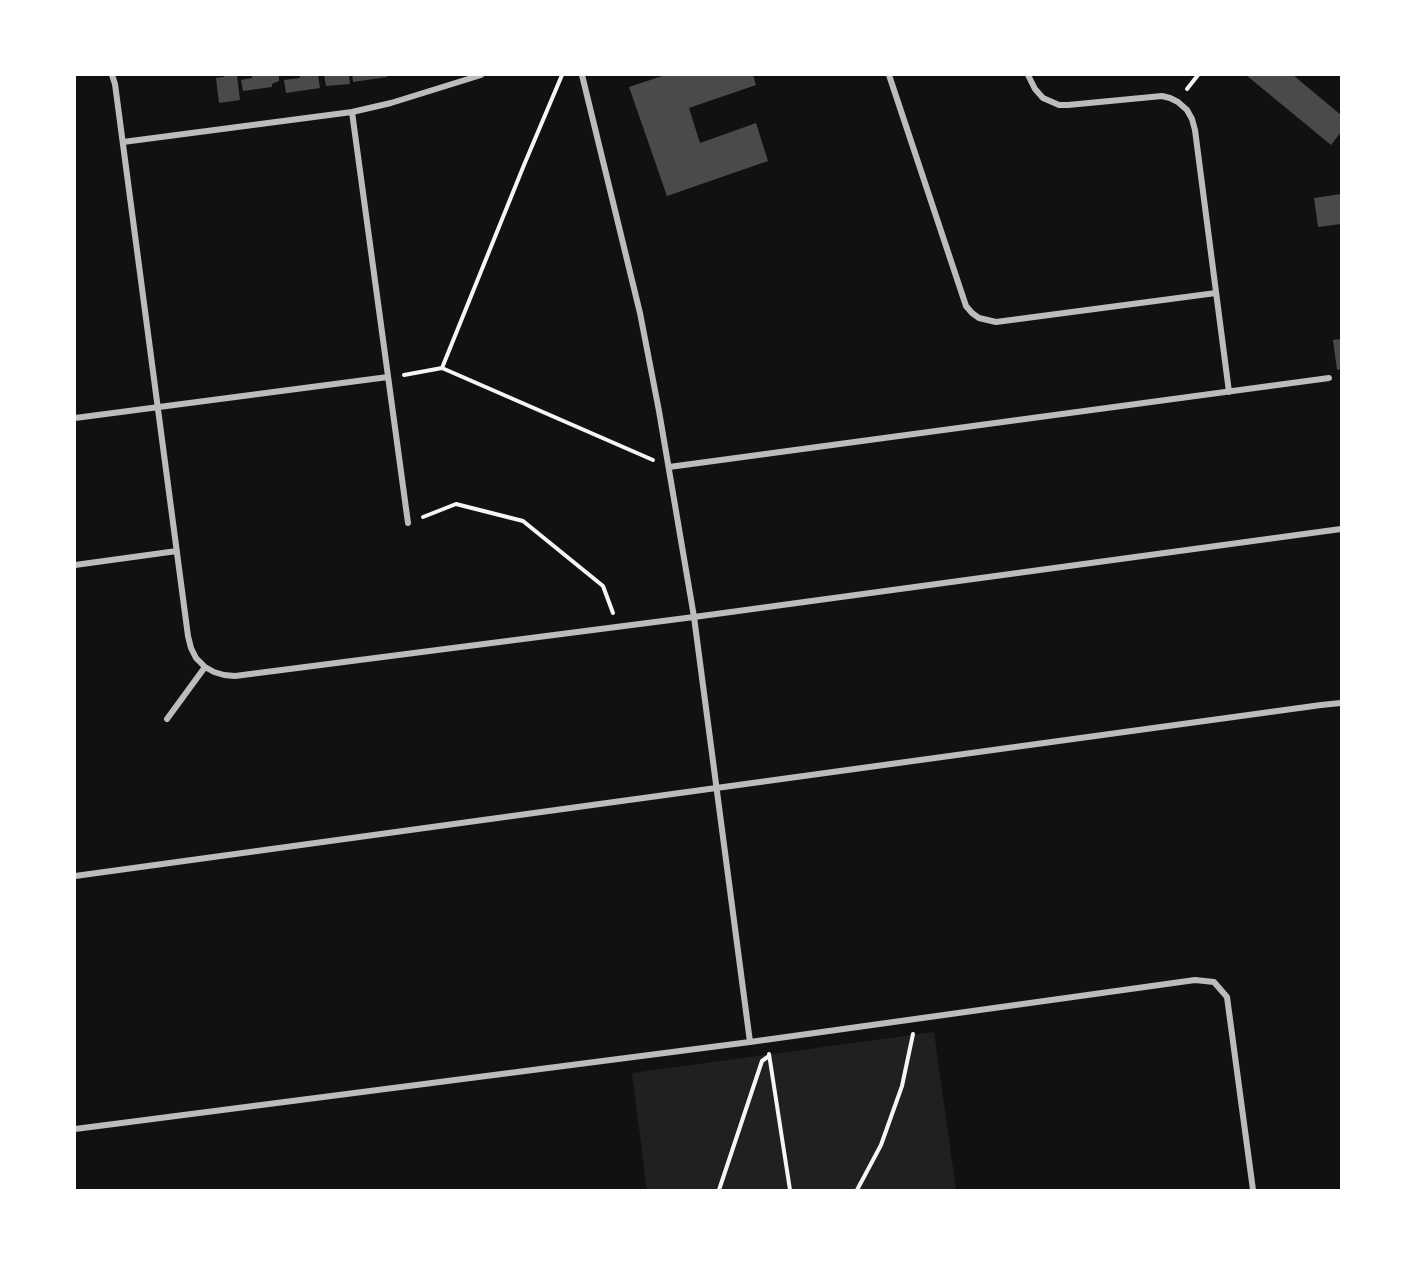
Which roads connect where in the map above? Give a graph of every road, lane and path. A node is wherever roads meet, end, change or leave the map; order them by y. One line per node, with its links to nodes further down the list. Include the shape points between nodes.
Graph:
1 (112, 75): 8 (street)
2 (481, 75): 7 (street)
3 (562, 75): 10 (path)
4 (582, 75): 16 (street, via 640,313)
5 (889, 75): 9 (street, via 966,306 979,318 996,322)
6 (1028, 75): 9 (street, via 1044,98 1059,105 1162,96 1187,110 1195,130)
7 (352, 112): 8 (street); 11 (street)
8 (123, 142): 14 (street)
9 (1216, 293): 13 (street)
10 (442, 368): 11 (path); 16 (path)
11 (388, 377): 14 (street); 17 (street)
12 (1329, 378): 13 (street)
13 (1229, 392): 16 (street)
14 (157, 407): 15 (street); 19 (street)
15 (75, 418)
16 (669, 467): 21 (street)
17 (408, 523): 22 (path, via 456,504 523,521 603,586)
18 (1341, 530): 21 (street)
19 (177, 551): 20 (street); 23 (street, via 188,636 196,658)
20 (75, 565)
21 (694, 617): 22 (street); 26 (street)
22 (619, 626): 23 (street, via 235,676)
23 (205, 667): 25 (street)
24 (1341, 703): 26 (street)
25 (167, 719)
26 (716, 788): 27 (street); 30 (street)
27 (75, 876)
28 (912, 1020): 29 (street); 35 (path, via 913,1037 902,1086 881,1144); 36 (street, via 1195,980 1214,982 1227,997)
29 (766, 1040): 30 (street); 31 (path)
30 (750, 1042): 32 (street)
31 (770, 1056): 33 (path, via 762,1061); 34 (path)
32 (75, 1129)
33 (719, 1190)
34 (790, 1190)
35 (857, 1190)
36 (1253, 1190)

